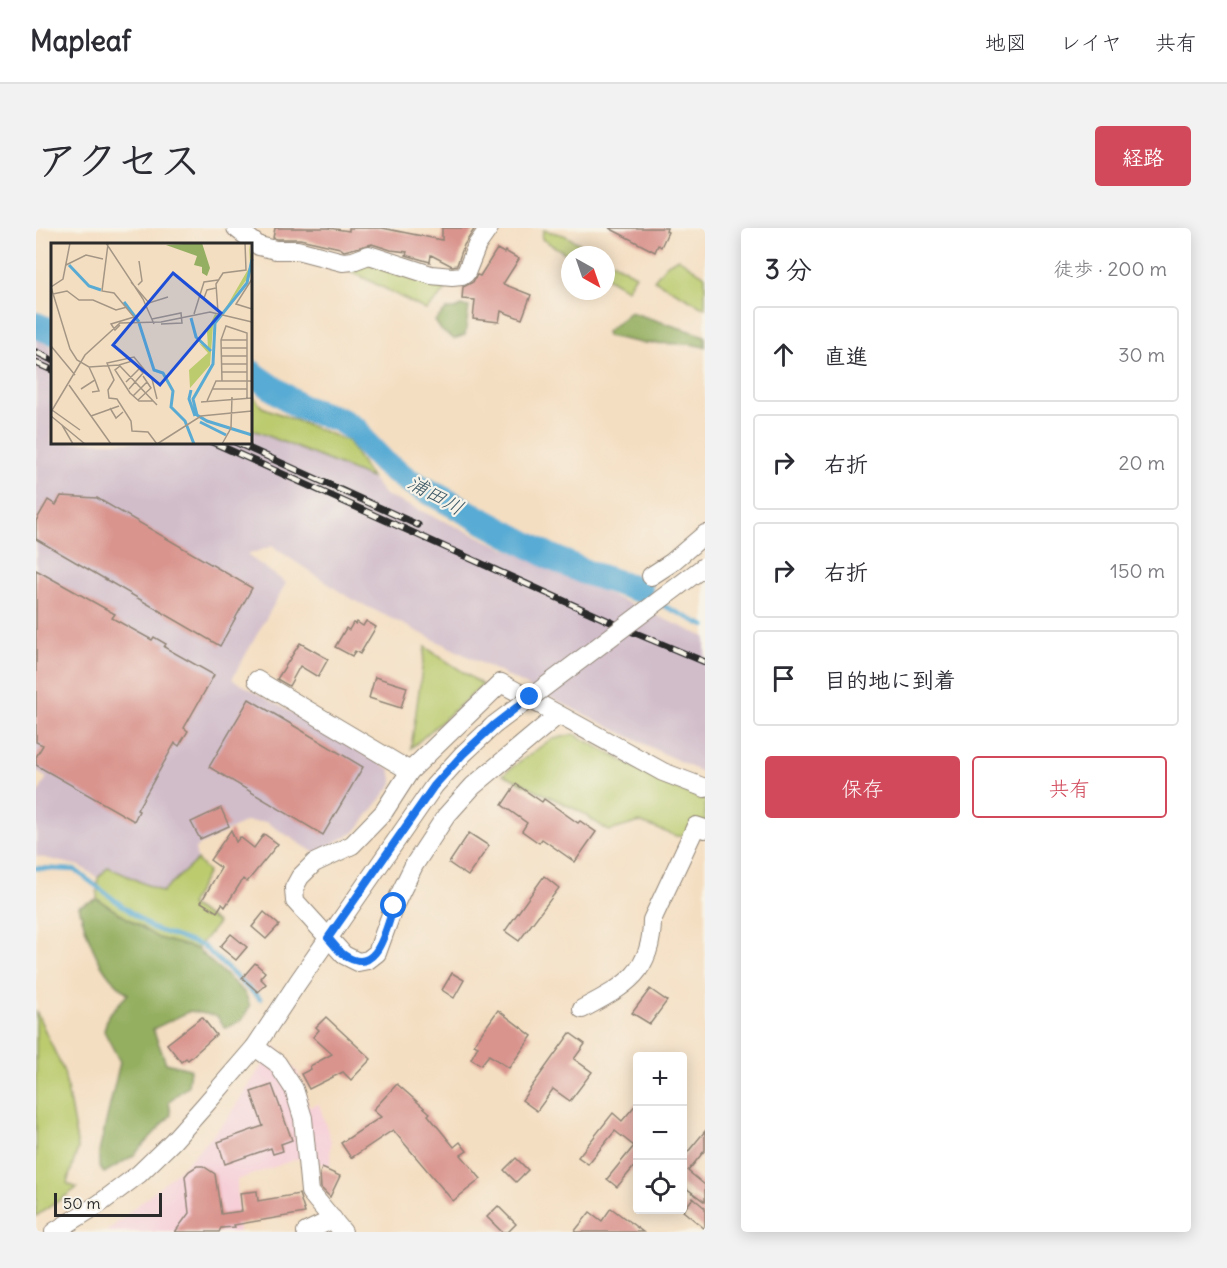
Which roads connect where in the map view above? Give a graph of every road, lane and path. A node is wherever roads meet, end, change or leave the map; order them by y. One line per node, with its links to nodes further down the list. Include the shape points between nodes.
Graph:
1 (236, 228): 2 (street, via 259,246 276,250 297,250 343,262 369,255 431,275 452,277 466,273)
2 (489, 228)
3 (705, 534): 5 (street)
4 (705, 566): 11 (street, bridge, via 494,725 463,754 434,786)
5 (651, 576)
6 (257, 680): 8 (street)
7 (558, 715): 8 (street, via 501,683); 9 (street, via 663,772); 11 (street, via 473,786 446,816 414,865 377,953 358,962 344,955)
8 (410, 771): 11 (street, via 383,813 351,845 314,863 294,888 296,901)
9 (705, 788)
10 (705, 829): 12 (street, via 696,826 652,920 649,952 637,973)
11 (328, 938): 13 (street)
12 (582, 1009)
13 (255, 1047): 14 (street, via 277,1063 294,1089 303,1118 310,1192); 15 (street, via 180,1134 139,1174)
14 (338, 1226): 16 (street)
15 (62, 1230)
16 (306, 1232)

